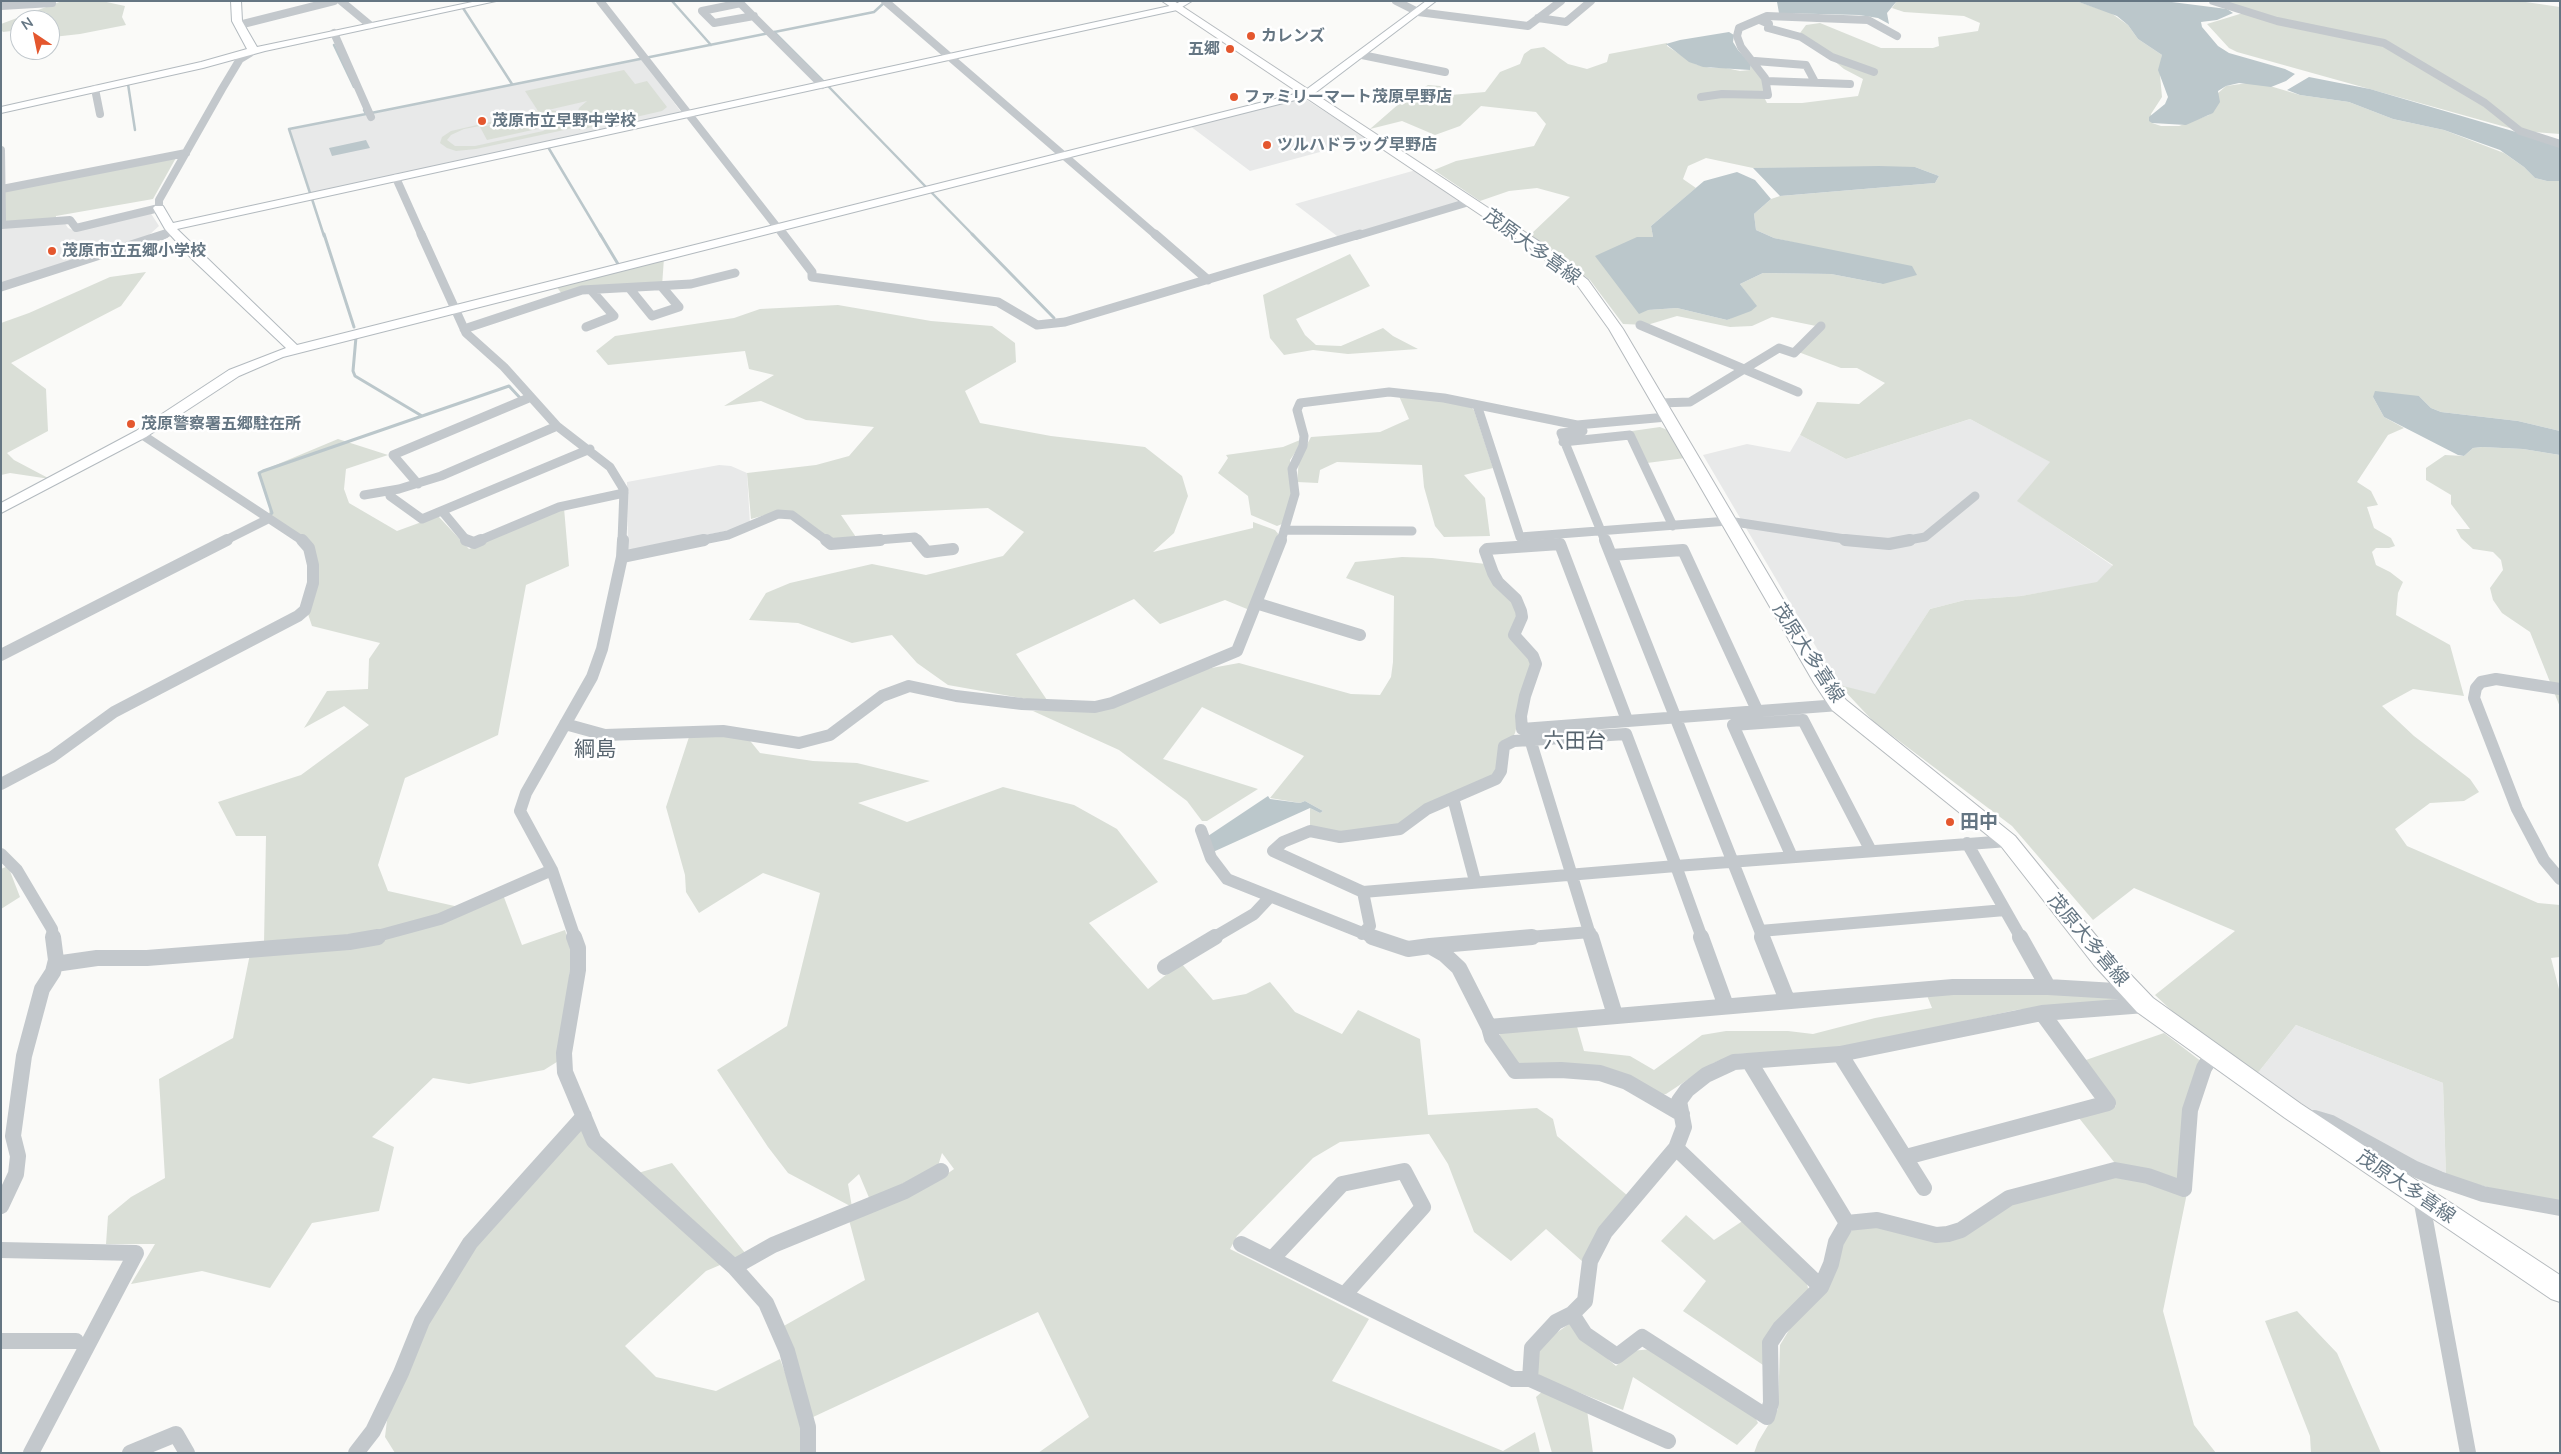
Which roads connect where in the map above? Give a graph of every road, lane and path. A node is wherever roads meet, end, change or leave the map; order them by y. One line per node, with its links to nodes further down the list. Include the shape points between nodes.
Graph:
1 (236, 1): 22 (street)
2 (334, 1): 22 (street)
3 (341, 1): 21 (street)
4 (492, 1): 15 (street)
5 (600, 1): 40 (street)
6 (1396, 1): 17 (street)
7 (1432, 1): 17 (street)
8 (1561, 1): 19 (street)
9 (1591, 1): 19 (street, via 1566,22)
10 (2213, 1): 42 (street, via 2277,21 2384,43 2485,103 2520,130)
11 (740, 2): 18 (street); 18 (street, via 702,11 714,23)
12 (887, 2): 27 (street)
13 (52, 3): 16 (street)
14 (1177, 3): 27 (street); 36 (main road, 茂原大多喜線)
15 (459, 4): 21 (street)
16 (1, 6)
17 (1418, 12): 19 (street, via 1528,26); 26 (street)
18 (754, 16): 34 (street)
19 (1538, 18)
20 (1760, 20): 24 (street, via 1767,16 1852,18 1872,21); 28 (street, via 1739,28 1737,36 1741,47); 30 (street, via 1769,24 1768,28 1801,37 1832,57)
21 (370, 25): 23 (street)
22 (239, 26): 25 (street, via 252,48)
23 (334, 33): 25 (street); 41 (street)
24 (1897, 36)
25 (250, 52): 35 (street); 44 (street, via 240,59)
26 (1362, 55): 29 (street); 36 (street)
27 (949, 57): 34 (street); 45 (street)
28 (1754, 61): 31 (street); 32 (street, via 1806,65)
29 (1444, 72)
30 (1874, 72)
31 (1766, 81): 32 (street); 37 (street, via 1768,95)
32 (1815, 82): 33 (street)
33 (1850, 84)
34 (822, 85): 40 (street)
35 (95, 89): 38 (street); 39 (street)
36 (1307, 94): 45 (street); 48 (main road, 茂原大多喜線)
37 (1701, 97)
38 (1, 110)
39 (100, 114)
40 (687, 114): 46 (street); 50 (street)
41 (371, 117)
42 (2560, 144)
43 (1, 150): 47 (street)
44 (186, 153): 47 (street); 49 (street, via 159,200)
45 (1063, 156): 50 (street); 53 (street)
46 (396, 178): 51 (street); 58 (street)
47 (2, 189): 49 (street, via 2,225 70,220 76,228)
48 (1469, 202): 53 (street); 68 (main road, 茂原大多喜線, via 1534,245 1583,283 1616,329)
49 (159, 208): 51 (street)
50 (777, 228): 53 (street, via 812,272 812,277 998,302 1037,326 1065,322); 58 (street)
51 (171, 229): 54 (street, via 160,237); 63 (street)
52 (735, 273): 55 (street, via 691,284)
53 (1208, 280)
54 (1, 287)
55 (662, 287): 56 (street); 56 (street, via 678,307 652,316)
56 (630, 289): 57 (street)
57 (591, 290): 61 (street, via 614,316); 62 (street, via 569,294)
58 (453, 309): 62 (street); 63 (street)
59 (1640, 325): 64 (street)
60 (1821, 326): 64 (street, via 1794,353 1779,348)
61 (586, 327)
62 (464, 329): 66 (street)
63 (294, 349): 70 (street, via 234,373)
64 (1744, 368): 65 (street); 68 (street)
65 (1798, 392)
66 (531, 397): 69 (street); 73 (street, via 393,455)
67 (1477, 405): 68 (street, via 1587,426); 83 (street, via 1389,392 1300,403 1297,410 1304,436 1303,446 1292,470 1295,494); 84 (street, via 1520,537)
68 (1666, 415): 71 (street, via 1560,433); 81 (main road, 茂原大多喜線)
69 (557, 426): 72 (street); 73 (street)
70 (141, 434): 78 (street); 80 (street)
71 (1563, 442): 82 (street, via 1630,435); 84 (street)
72 (590, 449): 75 (street, via 610,467); 79 (street)
73 (418, 484): 74 (street)
74 (389, 491): 76 (street); 79 (street, via 390,496 422,519)
75 (624, 493): 79 (street, via 560,507 474,542 468,542); 88 (street)
76 (364, 495)
77 (1975, 496): 81 (street, via 1924,537 1897,543 1854,541)
78 (1, 509)
79 (442, 511)
80 (268, 519): 91 (street); 99 (street, via 300,537 309,548 314,583 306,610 114,712 52,757)
81 (1728, 521): 82 (street); 93 (main road, 茂原大多喜線)
82 (1673, 526): 84 (street)
83 (1284, 530): 85 (street); 89 (street)
84 (1601, 530): 87 (street)
85 (1412, 531)
86 (953, 549): 88 (street, via 926,552 915,537 831,544 792,516 778,514 728,535)
87 (1611, 555): 94 (street, via 1683,550); 95 (street)
88 (622, 557): 97 (street, via 602,649 592,677)
89 (1259, 604): 90 (street); 97 (street, via 1237,651 1127,698 1095,707 1022,704 909,686 882,696 830,735 798,743 723,731 604,734)
90 (1360, 635)
91 (1, 655)
92 (2560, 688): 111 (street, via 2496,679 2481,682 2474,698 2517,809 2544,860)
93 (1839, 705): 94 (street); 102 (main road, 茂原大多喜線)
94 (1757, 710): 95 (street)
95 (1674, 716): 96 (street); 107 (street)
96 (1626, 720): 96 (street, via 1522,729 1525,696 1536,664 1514,635 1522,617 1521,610 1516,599 1498,582 1485,552 1487,549 1560,544)
97 (565, 724): 109 (street, via 526,793 520,811)
98 (1530, 739): 100 (street, via 1504,746 1501,771 1496,778); 108 (street, via 1626,734); 110 (street)
99 (1, 784)
100 (1453, 798): 112 (street); 113 (street, via 1427,809 1400,829 1340,837 1310,831 1283,842 1273,851)
101 (1201, 830): 114 (street, via 1211,858 1227,879)
102 (2008, 840): 103 (street); 123 (main road, 茂原大多喜線)
103 (1967, 844): 104 (street); 115 (street)
104 (1871, 851): 106 (street); 106 (street, via 1803,720 1733,725)
105 (1, 854): 120 (street, via 17,870 52,929)
106 (1792, 857): 107 (street)
107 (1732, 862): 108 (street); 116 (street)
108 (1676, 866): 110 (street); 126 (street)
109 (552, 870): 120 (street, via 440,919 384,936 349,942 147,958 97,958); 135 (street, via 578,948 578,970 564,1053 565,1072)
110 (1573, 874): 112 (street); 117 (street)
111 (2560, 879)
112 (1475, 881): 113 (street)
113 (1363, 892): 118 (street, via 1370,926)
114 (1269, 898): 118 (street); 121 (street, via 1254,914)
115 (2004, 910): 116 (street); 122 (street)
116 (1760, 931): 124 (street)
117 (1590, 932): 119 (street); 128 (street)
118 (1362, 934): 119 (street, via 1408,949)
119 (1430, 946): 129 (street, via 1459,968)
120 (55, 964): 136 (street, via 42,989)
121 (1165, 967)
122 (2048, 987): 123 (street); 124 (street, via 1953,987)
123 (2132, 992): 125 (main road, 茂原大多喜線)
124 (1787, 1000): 126 (street)
125 (2145, 1005): 127 (street); 131 (main road, 茂原大多喜線)
126 (1726, 1006): 128 (street)
127 (2042, 1013): 130 (street); 138 (street, via 2108,1103)
128 (1615, 1015): 129 (street)
129 (1489, 1027): 134 (street, via 1492,1038 1515,1071 1600,1073 1627,1082)
130 (1840, 1054): 132 (street); 138 (street)
131 (2212, 1055): 133 (main road, 茂原大多喜線); 144 (street, via 2204,1068 2190,1110 2184,1189 2148,1176 2115,1170 2009,1198 1961,1230 1948,1234 1936,1235 1877,1220)
132 (1748, 1062): 134 (street, via 1734,1062 1706,1075 1679,1101); 144 (street)
133 (2293, 1112): 141 (main road, 茂原大多喜線); 143 (street, via 2331,1123 2439,1179 2483,1194)
134 (1682, 1114): 137 (street, via 1684,1127)
135 (584, 1116): 148 (street, via 594,1141); 160 (street, via 470,1243 422,1320 377,1423)
136 (7, 1139): 142 (street, via 18,1156 16,1174)
137 (1676, 1148): 149 (street); 152 (street, via 1605,1232 1590,1261 1585,1301)
138 (1906, 1157): 140 (street)
139 (941, 1171): 148 (street)
140 (1924, 1188)
141 (2421, 1198): 150 (main road, 茂原大多喜線); 162 (street)
142 (1, 1206)
143 (2560, 1208)
144 (1847, 1223): 149 (street, via 1836,1242)
145 (1241, 1244): 147 (street)
146 (1, 1250): 157 (street, via 136,1253)
147 (1272, 1259): 151 (street); 151 (street, via 1342,1184 1404,1172 1423,1207)
148 (734, 1267): 161 (street, via 766,1303 787,1351 808,1427)
149 (1821, 1287): 152 (street, via 1780,1328 1770,1343 1771,1403 1767,1417 1642,1337 1617,1356 1585,1334)
150 (2560, 1290)
151 (1345, 1294): 155 (street, via 1513,1379)
152 (1572, 1314): 155 (street, via 1556,1322 1532,1348)
153 (1, 1341): 154 (street)
154 (76, 1341)
155 (1530, 1379): 156 (street)
156 (1668, 1440)
157 (32, 1453)
158 (130, 1453): 159 (street, via 176,1434)
159 (187, 1453)
160 (356, 1453)
161 (808, 1453)
162 (2468, 1453)

